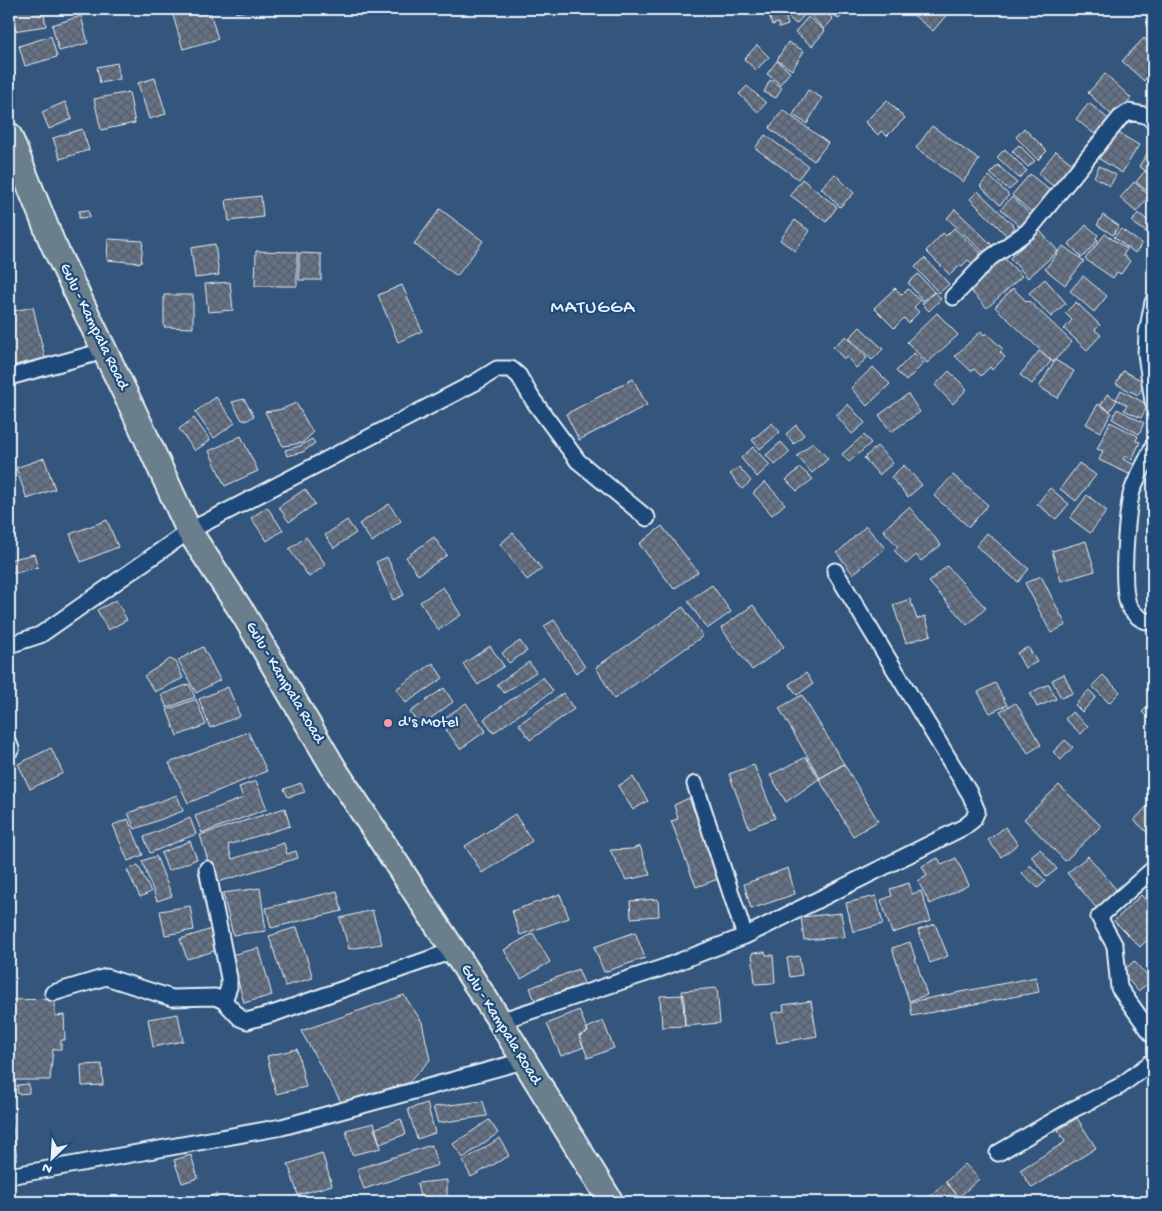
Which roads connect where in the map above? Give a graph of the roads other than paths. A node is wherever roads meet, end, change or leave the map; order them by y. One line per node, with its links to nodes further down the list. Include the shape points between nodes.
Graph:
1 (1153, 120): 3 (street, via 1129,112 1120,118 1028,231 990,258)
2 (9, 135): 5 (main road, Gulu - Kampala Road, via 52,242)
3 (954, 297)
4 (1153, 302): 7 (street, via 1146,354)
5 (104, 351): 6 (street); 10 (main road, Gulu - Kampala Road)
6 (9, 377)
7 (1153, 402)
8 (1153, 446): 12 (street, via 1131,495 1124,574 1128,605 1137,617)
9 (647, 518): 10 (street, via 578,461 519,376 511,369 497,369)
10 (189, 531): 13 (street, via 40,635); 18 (main road, Gulu - Kampala Road, via 244,615 335,770)
11 (835, 571): 17 (street, via 970,794 977,811 964,828)
12 (1153, 622)
13 (9, 645)
14 (695, 784): 17 (street)
15 (207, 869): 20 (street, via 228,978 229,987)
16 (1153, 869): 22 (street, via 1100,917 1115,946 1119,988)
17 (745, 936): 21 (street, via 662,968)
18 (452, 951): 20 (street, via 256,1019 246,1021 240,1018); 21 (main road, Gulu - Kampala Road)
19 (53, 993): 20 (street, via 106,977 172,998 204,996)
20 (224, 1001)
21 (500, 1021): 23 (main road, Gulu - Kampala Road)
22 (1153, 1036)
23 (523, 1061): 26 (street, via 282,1127); 27 (main road, Gulu - Kampala Road)
24 (1153, 1061): 25 (street, via 1120,1086)
25 (998, 1153)
26 (9, 1176)
27 (611, 1202)

